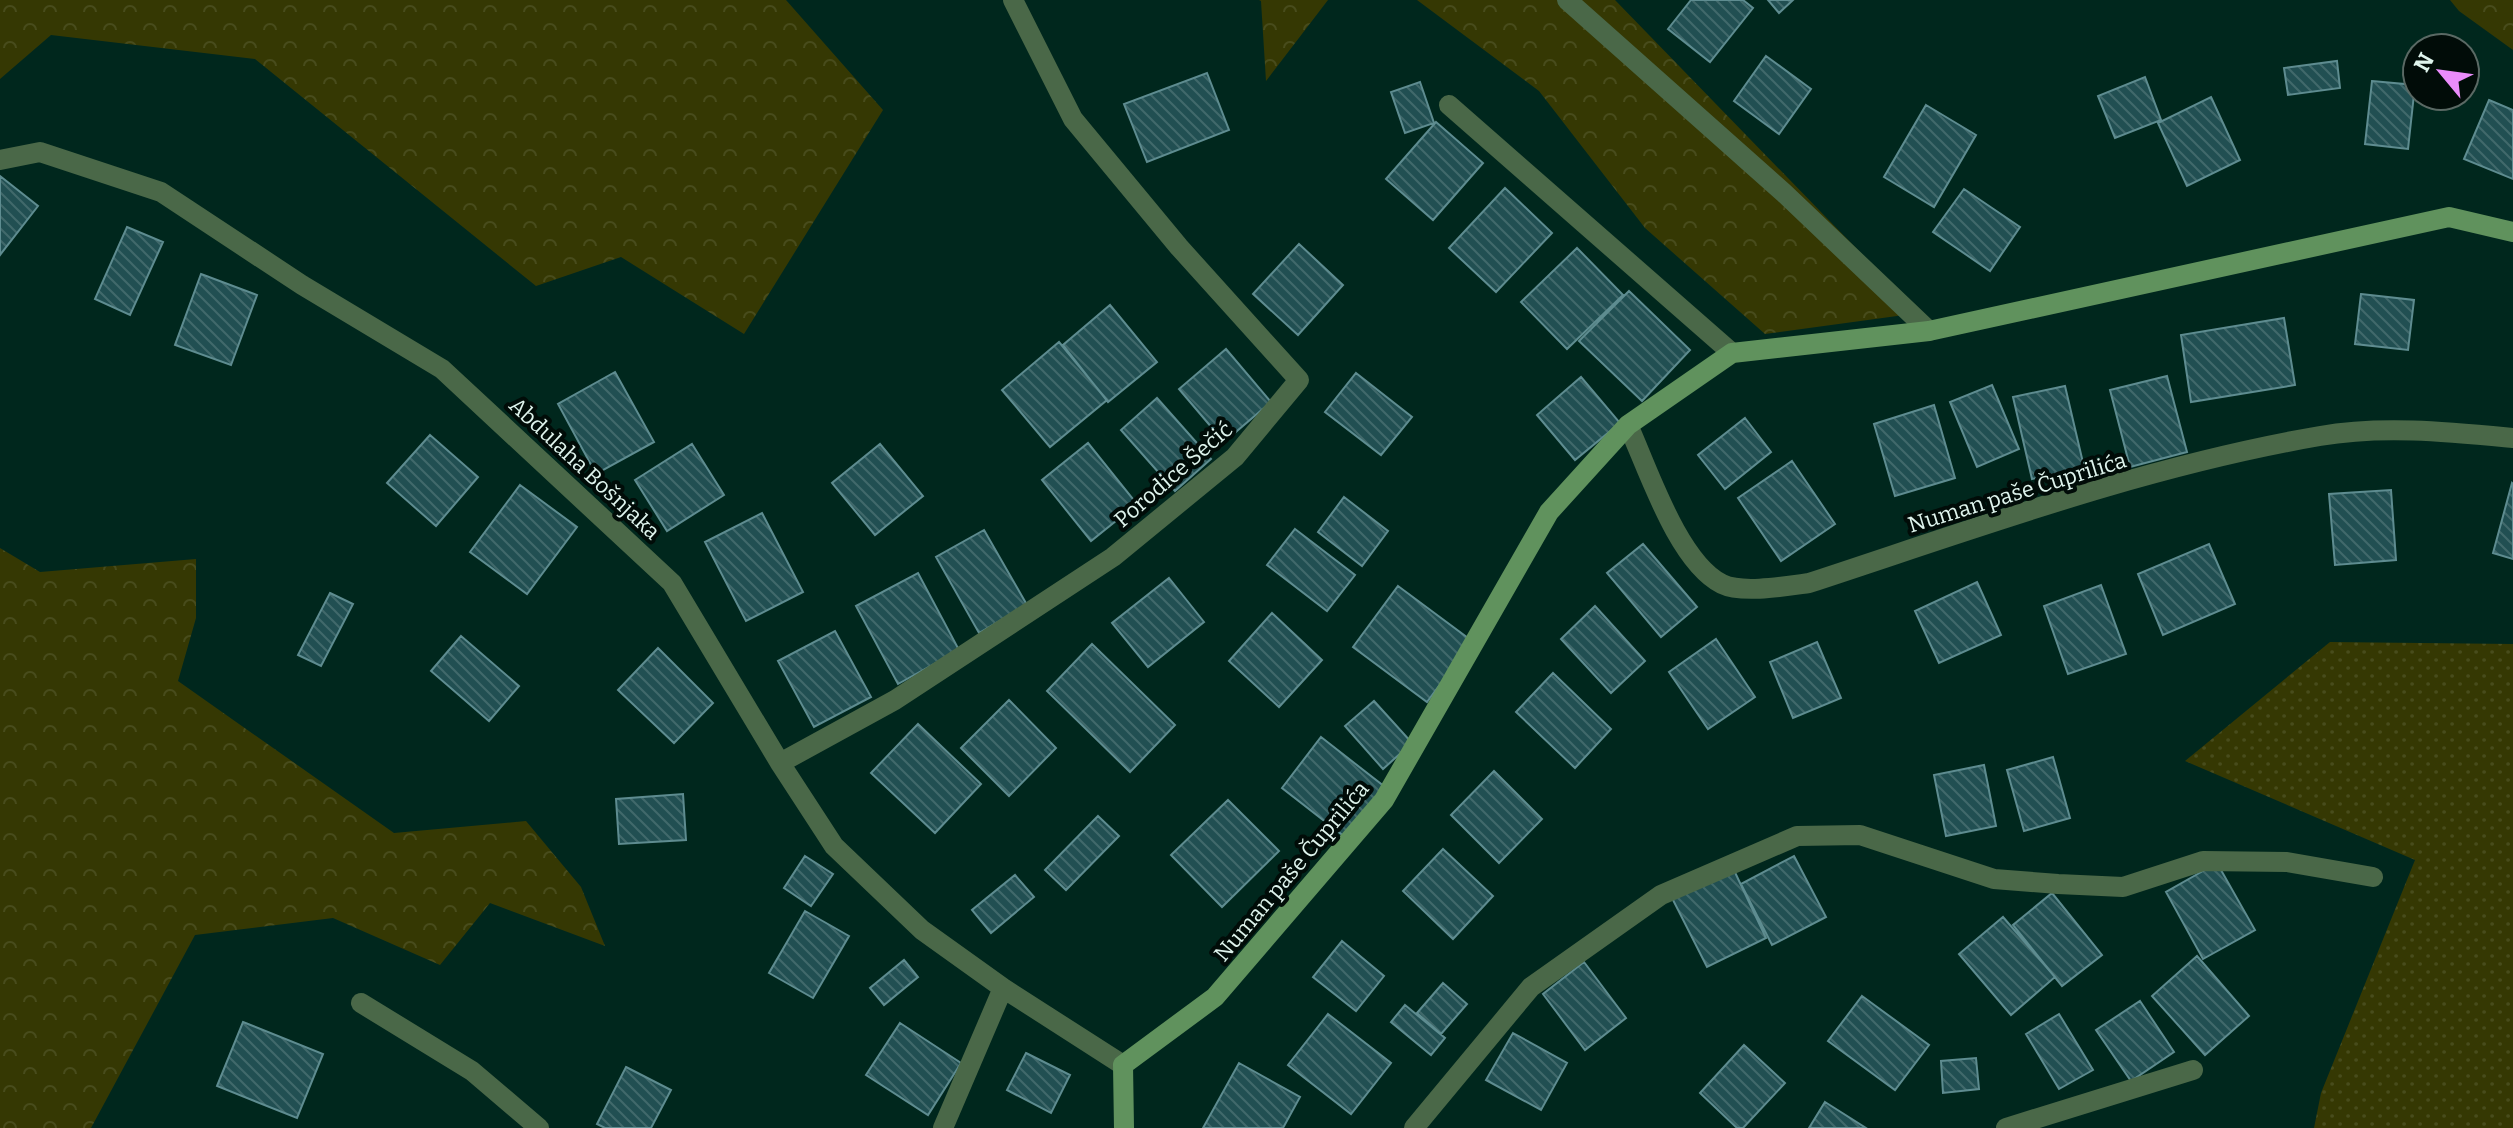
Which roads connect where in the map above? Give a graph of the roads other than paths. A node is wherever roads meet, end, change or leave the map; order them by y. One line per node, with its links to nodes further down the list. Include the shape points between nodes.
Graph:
1 (1013, 0): 10 (street, Porodice Šečić, via 1073,119 1299,380 1235,457 1113,557 895,700)
2 (1567, 0): 6 (street)
3 (1449, 105): 7 (street)
4 (0, 160): 10 (street, Abdulaha Bošnjaka, via 40,152 161,192 442,369 672,583)
5 (2513, 232): 6 (street, Numan paše Čuprilića, via 2449,217)
6 (1929, 331): 7 (street, Numan paše Čuprilića)
7 (1732, 353): 8 (street, Numan paše Čuprilića)
8 (1628, 425): 9 (street, Numan paše Čuprilića, via 1677,533 1696,561 1723,585 1769,589 1809,583 2106,486 2322,435 2436,431); 14 (street, Numan paše Čuprilića, via 1549,512 1384,800 1215,997)
9 (2513, 438)
10 (780, 763): 12 (street, Abdulaha Bošnjaka, via 834,846 922,930)
11 (2373, 877): 19 (street, via 2287,862 2203,861 2123,887 2058,884 1994,879 1860,835 1797,836 1661,895 1531,987)
12 (1003, 988): 14 (street, Abdulaha Bošnjaka); 17 (street)
13 (361, 1003): 16 (street, via 472,1071)
14 (1123, 1065): 18 (street)
15 (2193, 1070): 20 (street)
16 (539, 1128)
17 (943, 1128)
18 (1124, 1128)
19 (1414, 1128)
20 (2006, 1128)

